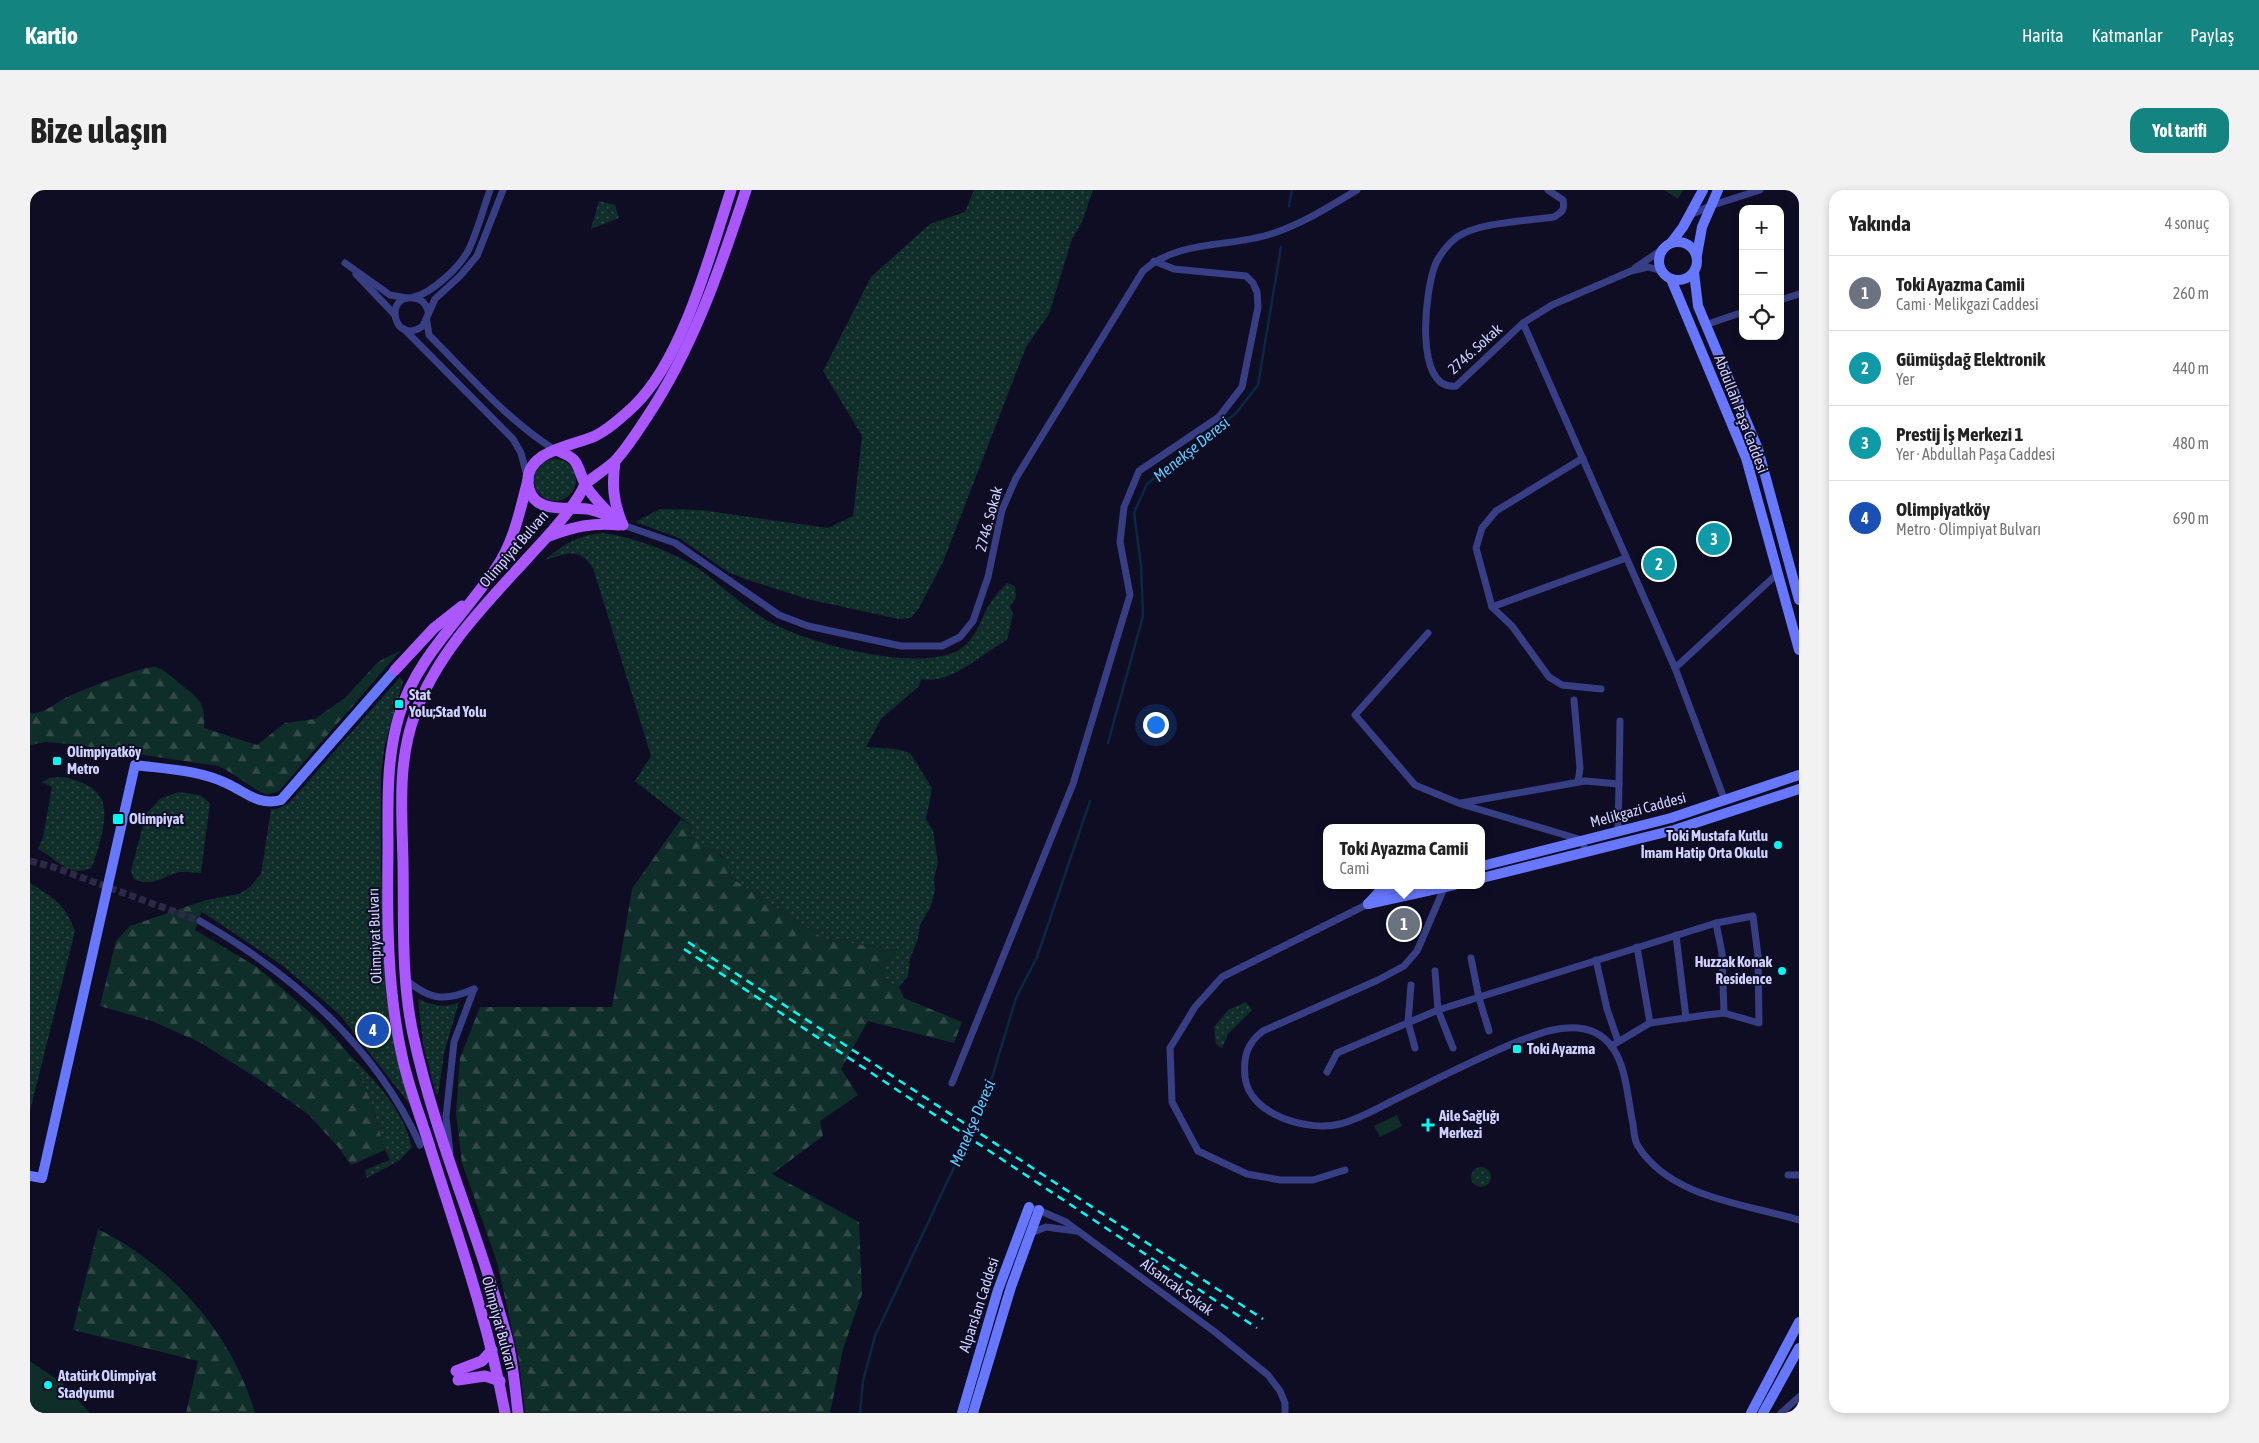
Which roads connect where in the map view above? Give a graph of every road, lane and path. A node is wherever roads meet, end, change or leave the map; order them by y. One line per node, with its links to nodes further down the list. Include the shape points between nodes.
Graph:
1 (490, 190): 20 (street, via 468,251 431,289)
2 (503, 190): 22 (street, via 477,256)
3 (731, 190): 29 (main road, via 694,300 673,350 656,378 636,404 618,420 596,435)
4 (746, 190): 31 (main road, via 727,249 689,344 657,402)
5 (1357, 190): 14 (street, 2746. Sokak, via 1298,225 1269,235 1180,250)
6 (1548, 190): 26 (street, 2746. Sokak, via 1563,200 1562,213 1471,230 1457,237 1436,263 1426,306 1428,354 1437,380 1444,385 1456,386)
7 (1703, 190): 11 (street)
8 (1718, 190): 10 (street)
9 (1760, 190): 10 (street)
10 (1710, 206): 11 (street); 13 (street)
11 (1690, 215): 12 (street)
12 (1667, 246): 13 (street, via 1686,243); 15 (street); 16 (street, via 1659,262)
13 (1697, 255): 17 (street)
14 (1154, 261): 35 (street, 2746. Sokak, via 1134,284 1023,465 1002,510 988,577 973,621 952,642 936,646 901,646 808,626 779,615 675,543); 88 (street, via 1174,269 1246,276 1254,283 1258,307 1242,387 1219,417 1138,471 1124,507 1120,542 1130,596 1073,784)
15 (1631, 271): 16 (street, via 1648,267); 26 (street, 2746. Sokak, via 1552,305)
16 (1662, 271): 18 (street)
17 (1694, 272): 18 (street, via 1684,280); 27 (street, Abdullah Paşa Caddesi, via 1698,306)
18 (1671, 278): 38 (street, Abdullah Paşa Caddesi, via 1746,458)
19 (1799, 294): 21 (street)
20 (410, 298): 22 (street, via 423,302); 24 (street, via 398,304); 24 (street, via 390,295 345,263)
21 (1784, 299)
22 (428, 311): 25 (street)
23 (1739, 313): 27 (street)
24 (395, 315): 28 (street)
25 (426, 322): 28 (street, via 414,331); 29 (street, via 429,335 498,405 532,435)
26 (1524, 323): 30 (street)
27 (1705, 325): 40 (street, Abdullah Paşa Caddesi, via 1758,449)
28 (404, 329): 32 (street, via 513,439)
29 (556, 450): 32 (main road, via 536,461); 33 (main road, via 580,466)
30 (1583, 458): 37 (street); 41 (street, via 1496,511 1482,528 1476,548)
31 (615, 461): 33 (main road); 35 (main road, via 613,493)
32 (528, 480): 34 (main road, via 532,497 539,502 558,509); 39 (main road, Olimpiyat Bulvarı, via 510,542 498,566)
33 (585, 484): 34 (main road); 35 (main road)
34 (569, 507): 35 (main road, via 600,512); 36 (main road, Olimpiyat Bulvarı)
35 (623, 525): 36 (main road, via 587,524)
36 (546, 538): 43 (main road, Olimpiyat Bulvarı)
37 (1626, 558): 41 (street); 46 (street)
38 (1778, 574): 45 (street, Abdullah Paşa Caddesi); 46 (street)
39 (476, 596): 44 (main road, Olimpiyat Bulvarı); 47 (main road, via 434,628)
40 (1799, 600)
41 (1492, 607): 49 (street, via 1512,626 1549,677 1562,685)
42 (1428, 633): 57 (street, via 1355,715 1415,786)
43 (458, 639): 44 (main road); 74 (main road, Olimpiyat Bulvarı, via 429,682 407,738 401,788)
44 (436, 648): 47 (main road); 48 (main road, Olimpiyat Bulvarı, via 419,667)
45 (1799, 650)
46 (1675, 668): 56 (street)
47 (395, 670): 48 (main road, via 404,669); 94 (street, via 281,800 272,802 251,798 207,775 135,765 42,1178)
48 (414, 679): 101 (main road, Olimpiyat Bulvarı, via 399,714 390,756 391,994 402,1057)
49 (1601, 690)
50 (1574, 700): 53 (street, via 1580,768)
51 (1620, 721): 54 (street)
52 (1799, 775): 56 (street, Melikgazi Caddesi)
53 (1578, 782): 54 (street); 57 (street)
54 (1619, 784): 58 (street)
55 (1799, 789): 60 (street, Melikgazi Caddesi, via 1674,830)
56 (1725, 801): 58 (street, Melikgazi Caddesi)
57 (1461, 804): 59 (street)
58 (1618, 831): 59 (street, Melikgazi Caddesi)
59 (1582, 840): 60 (street); 61 (street, Melikgazi Caddesi)
60 (1586, 852): 62 (street, Melikgazi Caddesi)
61 (1485, 865)
62 (1485, 877)
63 (1390, 889): 66 (street, via 1379,892)
64 (1435, 889): 66 (street)
65 (1447, 889): 84 (street, via 1417,951 1404,966 1254,1037 1244,1067 1249,1090 1261,1106 1271,1114 1305,1123 1342,1124 1542,1032 1579,1028 1599,1036)
66 (1368, 904): 91 (street, via 1222,977 1195,1006 1170,1048 1172,1102 1198,1150 1247,1174 1280,1180 1314,1180)
67 (200, 921): 89 (street, via 277,970 322,1008 387,1086)
68 (1716, 922): 69 (street); 78 (street, via 1722,953); 78 (street, via 1753,916 1758,956 1759,1023)
69 (1676, 935): 70 (street); 79 (street)
70 (1637, 947): 72 (street); 81 (street)
71 (1471, 958): 76 (street)
72 (1596, 960): 76 (street); 83 (street)
73 (1435, 971): 77 (street)
74 (405, 979): 90 (main road, Olimpiyat Bulvarı, via 413,1033); 90 (street, via 420,992 447,999 474,989 454,1042 449,1078 446,1117)
75 (1411, 985): 80 (street)
76 (1479, 998): 77 (street); 82 (street)
77 (1438, 1010): 80 (street); 86 (street)
78 (1724, 1013): 79 (street)
79 (1686, 1018): 81 (street)
80 (1408, 1022): 85 (street); 87 (street, via 1337,1053)
81 (1650, 1023): 83 (street)
82 (1489, 1030)
83 (1618, 1041): 84 (street)
84 (1611, 1046): 96 (street, via 1624,1067 1637,1144 1660,1172 1682,1186)
85 (1415, 1048)
86 (1453, 1048)
87 (1327, 1072)
88 (952, 1083)
89 (420, 1145)
90 (453, 1170): 105 (main road, Olimpiyat Bulvarı, via 508,1341)
91 (1346, 1170)
92 (1788, 1175): 93 (street)
93 (1799, 1175)
94 (30, 1176)
95 (1034, 1209): 97 (street, Alsancak Sokak, via 1066,1222); 98 (street, Alparslan Caddesi); 106 (street, Alparslan Caddesi, via 998,1290)
96 (1799, 1220)
97 (1076, 1231): 98 (street, via 1046,1227); 108 (street, Alsancak Sokak, via 1215,1332 1268,1375 1280,1391)
98 (1031, 1233): 107 (street, Alparslan Caddesi)
99 (1799, 1322): 109 (street)
100 (1799, 1348): 110 (street)
101 (492, 1350): 102 (main road, Olimpiyat Bulvarı); 102 (main road, via 482,1361 457,1375 485,1376)
102 (500, 1381): 104 (main road, Olimpiyat Bulvarı)
103 (1799, 1397): 111 (street)
104 (506, 1413)
105 (518, 1413)
106 (962, 1413)
107 (973, 1413)
108 (1285, 1413)
109 (1751, 1413)
110 (1763, 1413)
111 (1781, 1413)

